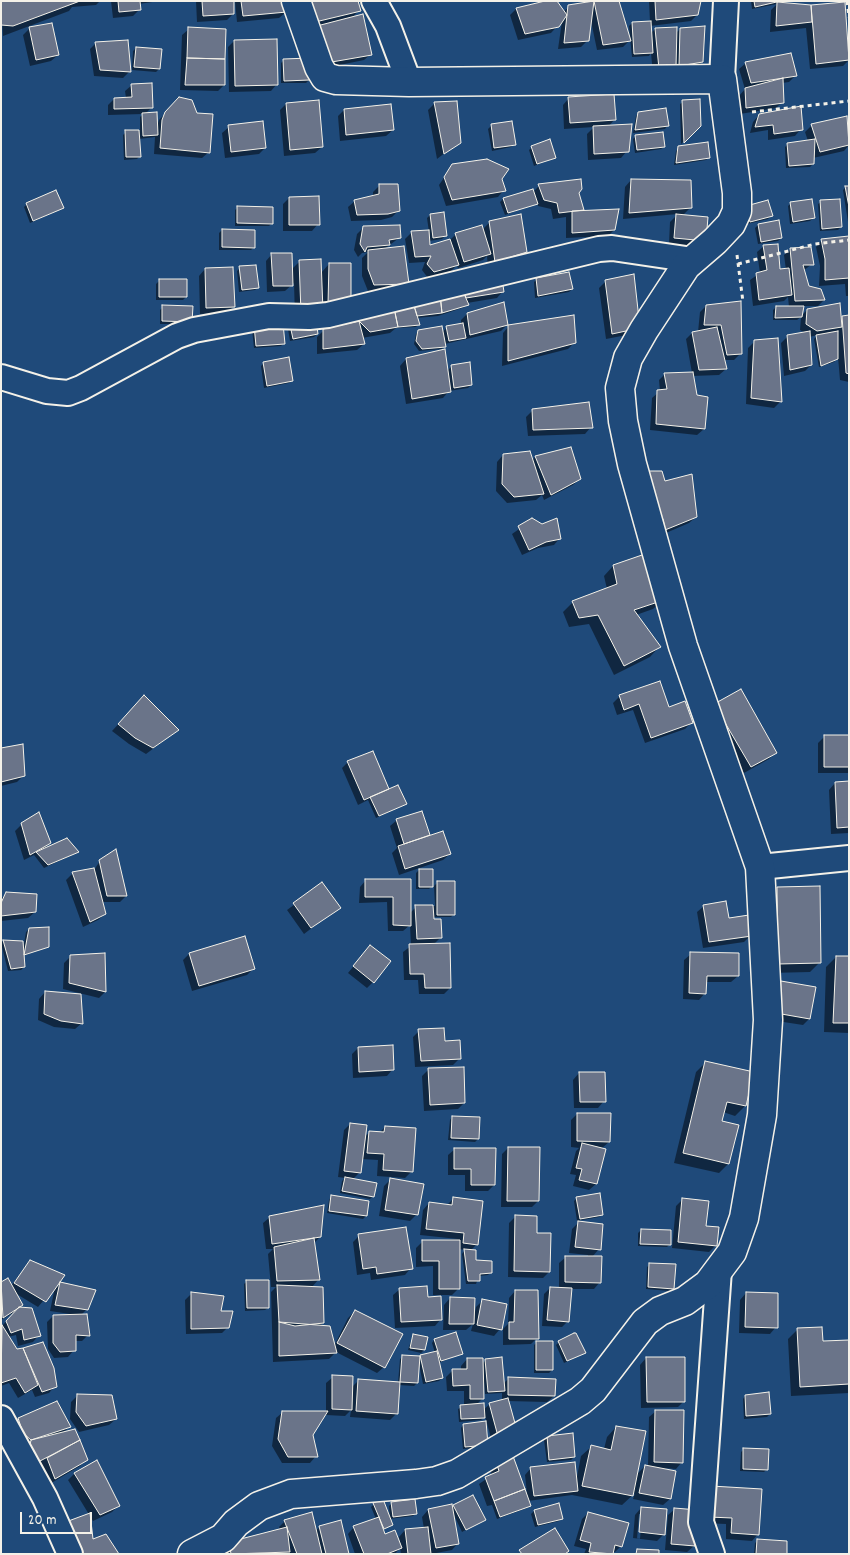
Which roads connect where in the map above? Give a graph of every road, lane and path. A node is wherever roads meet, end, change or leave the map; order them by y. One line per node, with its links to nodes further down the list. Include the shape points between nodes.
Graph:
1 (296, 1): 7 (street, via 318,67 326,76 336,80)
2 (374, 1): 7 (street, via 388,26)
3 (726, 1): 6 (street)
4 (847, 1): 5 (path)
5 (849, 17)
6 (722, 79): 7 (street); 9 (street)
7 (409, 82)
8 (849, 101): 9 (path)
9 (727, 114): 11 (street, via 737,211 731,224)
10 (849, 240): 12 (path, via 815,244 738,264)
11 (693, 260): 13 (street, via 612,248 591,250 328,315 268,316 194,330 68,393 47,391); 15 (street, via 686,266 628,358 620,388 623,421 683,646)
12 (743, 302)
13 (1, 377)
14 (849, 858): 15 (street)
15 (760, 867): 16 (street, via 768,1020 762,1115 744,1218 732,1252)
16 (719, 1270): 19 (street, via 708,1284 685,1301 660,1311 645,1322 593,1390 580,1401 474,1465 457,1474 423,1483 291,1494 259,1506 236,1523 223,1538); 20 (street, via 701,1522)
17 (1, 1418): 18 (street, via 45,1498)
18 (70, 1554)
19 (192, 1554)
20 (712, 1554)

